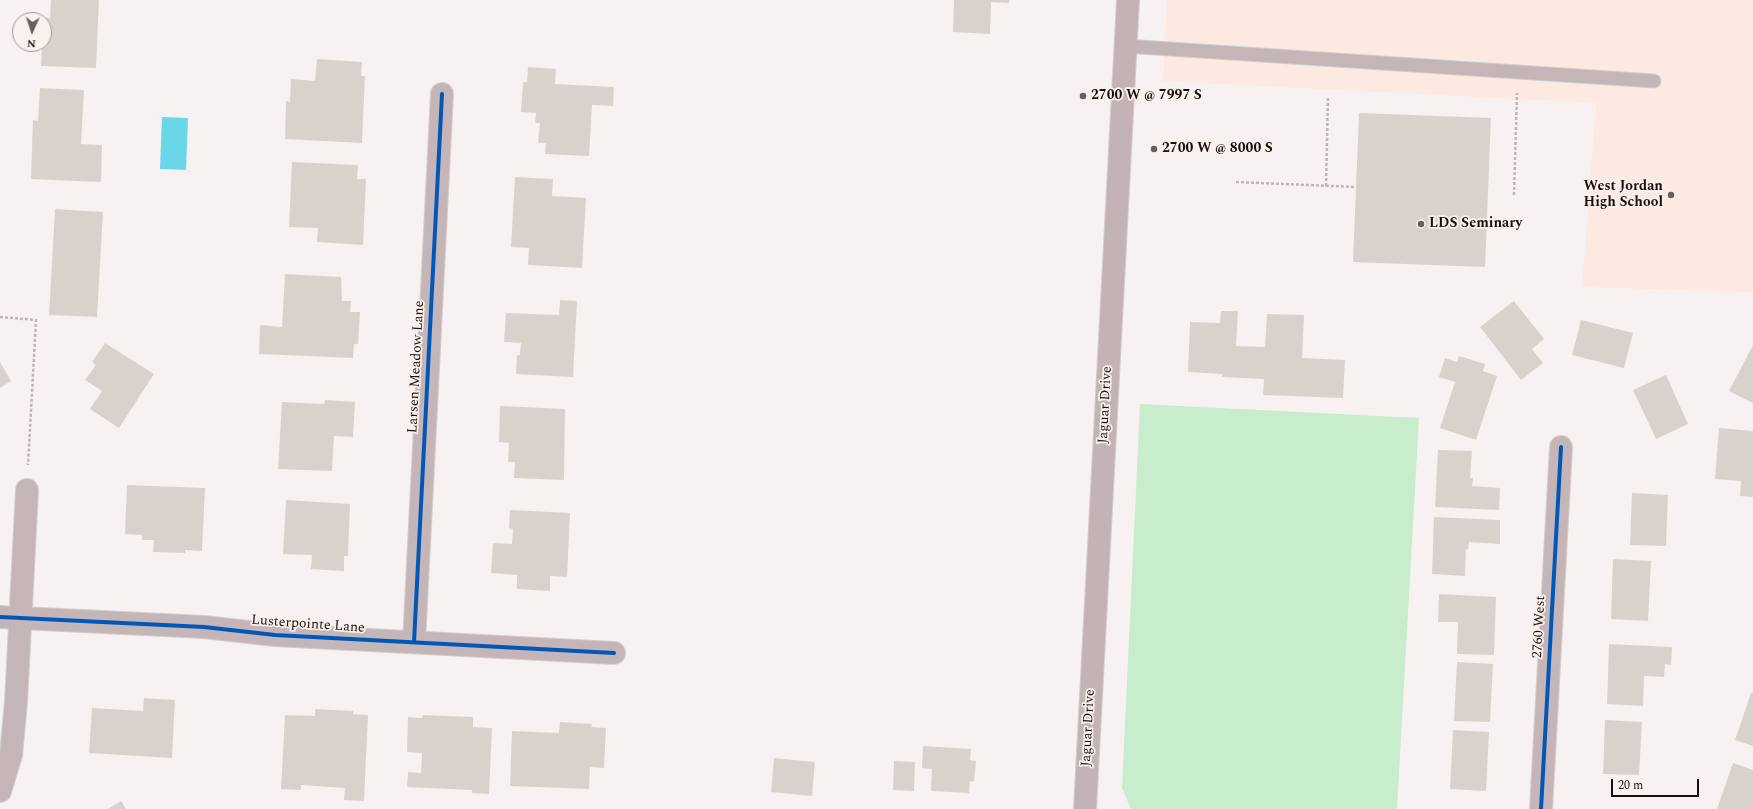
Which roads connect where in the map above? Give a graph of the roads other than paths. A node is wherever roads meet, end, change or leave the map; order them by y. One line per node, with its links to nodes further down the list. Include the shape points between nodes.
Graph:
1 (1128, 0): 2 (main road, Jaguar Drive)
2 (1125, 46): 3 (lane); 11 (main road, Jaguar Drive)
3 (1654, 81)
4 (442, 94): 8 (street, Larsen Meadow Lane)
5 (1561, 447): 12 (street, 2760 West)
6 (27, 490): 7 (street)
7 (10, 618): 8 (street, Lusterpointe Lane, via 204,627 274,635); 10 (street, via 16,702 11,755)
8 (414, 642): 9 (street, Lusterpointe Lane)
9 (614, 653)
10 (0, 791)
11 (1084, 809)
12 (1541, 809)

